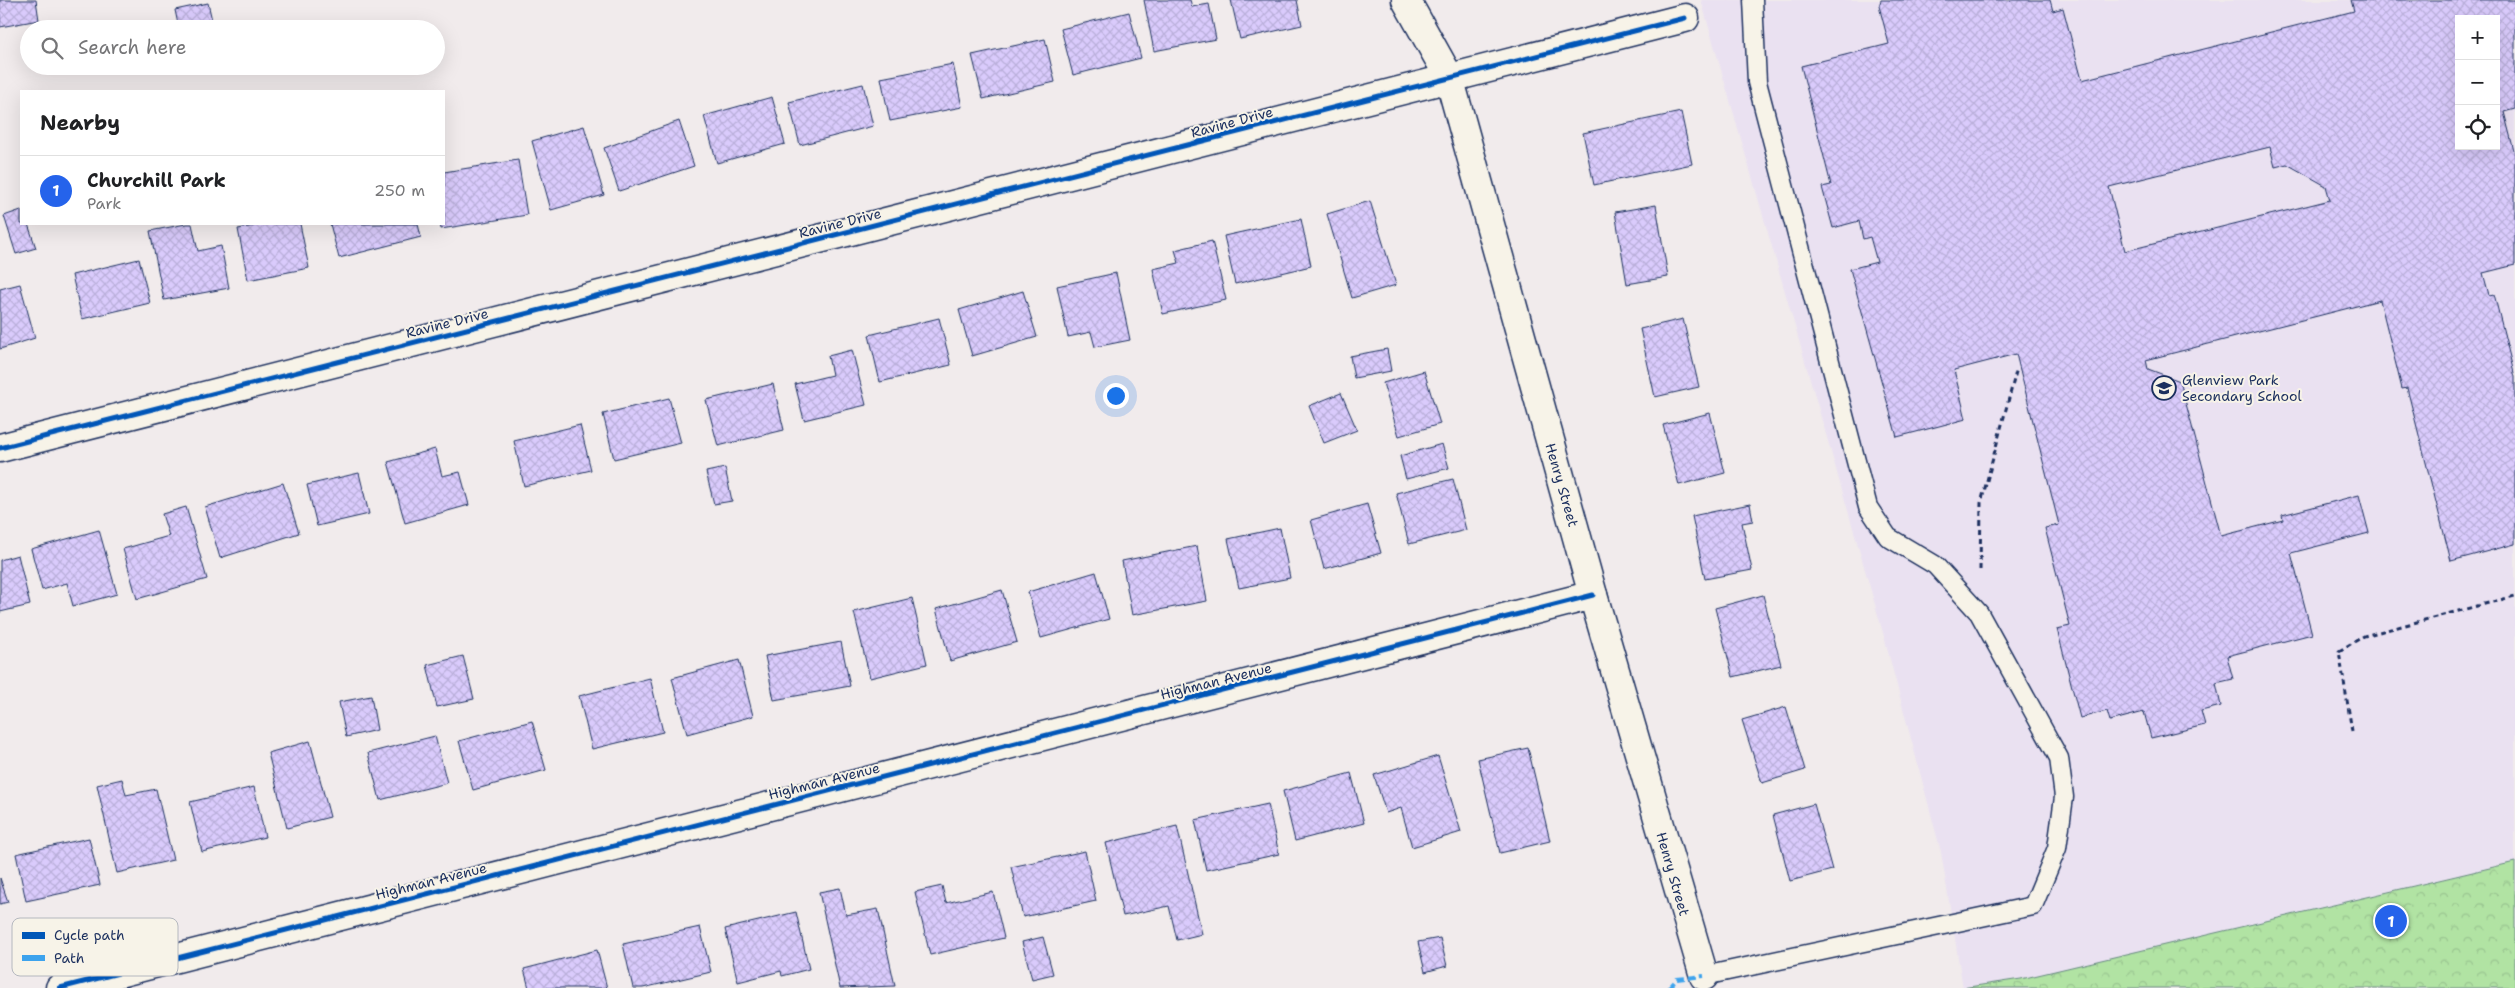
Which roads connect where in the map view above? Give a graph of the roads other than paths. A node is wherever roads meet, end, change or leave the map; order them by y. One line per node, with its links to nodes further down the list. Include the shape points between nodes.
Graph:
1 (1406, 0): 4 (street, Henry Street)
2 (1754, 0): 9 (lane, via 1757,82 1868,507 1888,537 1935,565 1979,614 2059,758 2064,797 2057,848 2033,906)
3 (1685, 18): 4 (street, Ravine Drive)
4 (1449, 77): 5 (street, Ravine Drive); 6 (street, Henry Street)
5 (0, 448)
6 (1593, 595): 7 (street, Highman Avenue); 9 (street, Henry Street)
7 (178, 958)
8 (107, 976): 10 (street, Highman Avenue)
9 (1704, 976)
10 (60, 988)

